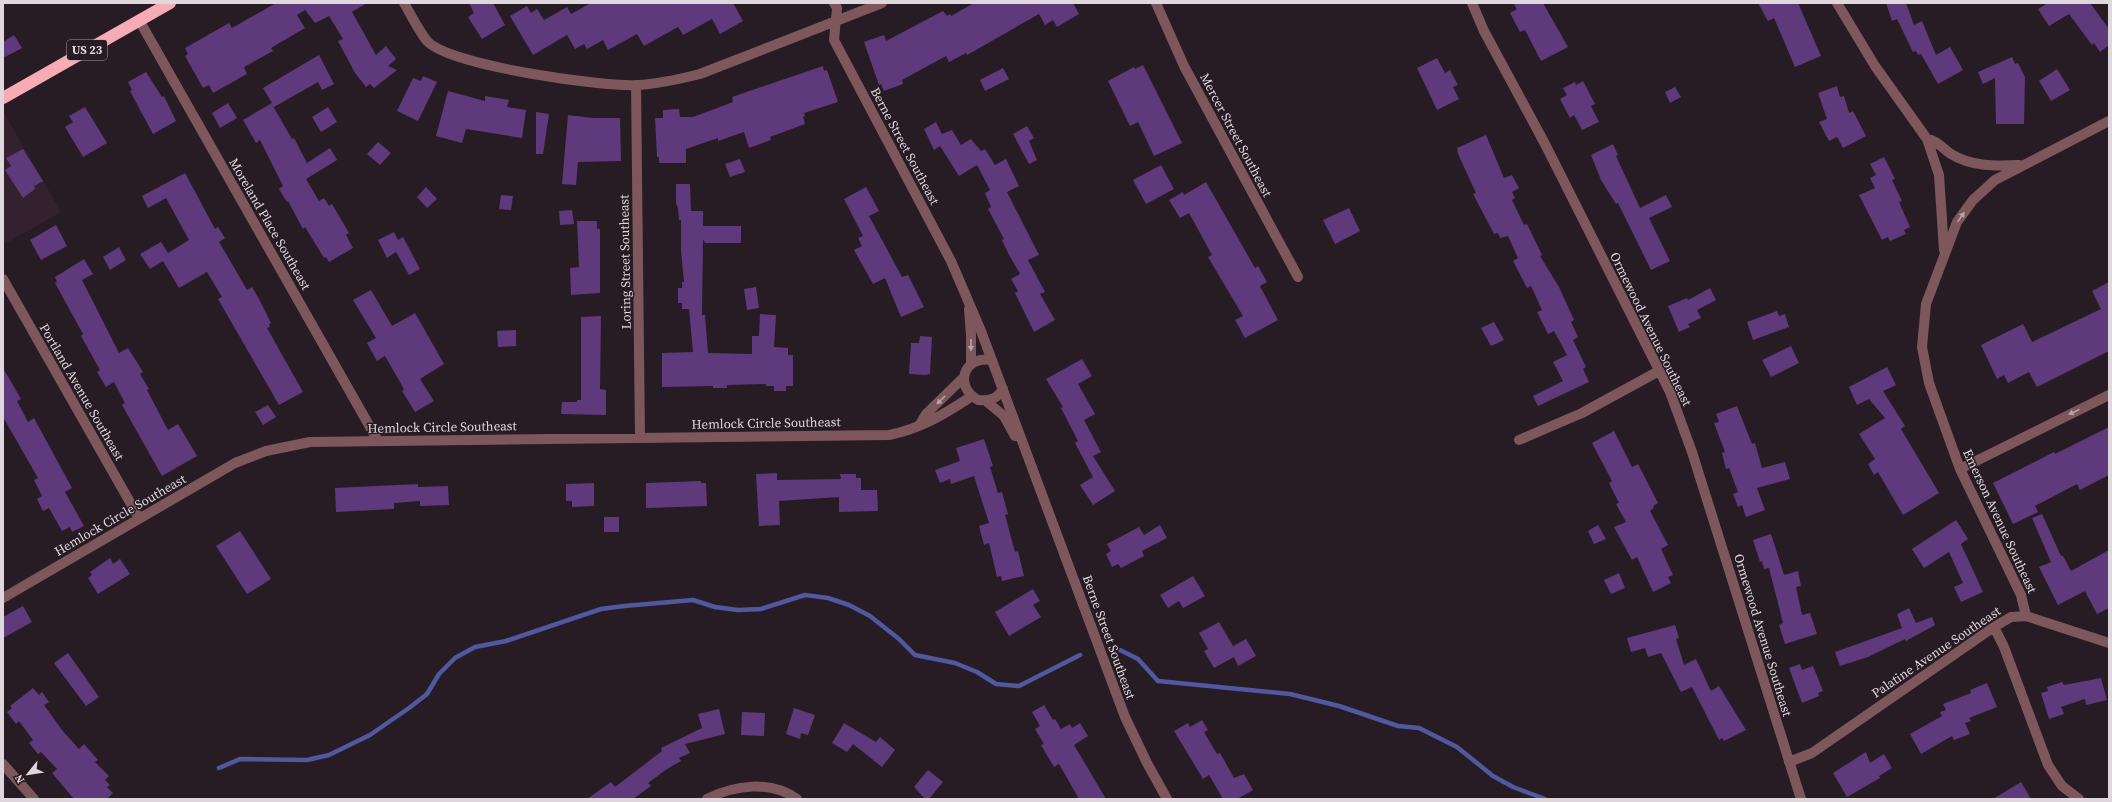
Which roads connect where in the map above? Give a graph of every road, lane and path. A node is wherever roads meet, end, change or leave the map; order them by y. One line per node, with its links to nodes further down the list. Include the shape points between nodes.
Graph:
1 (170, 3): 8 (highway, US 23)
2 (404, 3): 10 (street, via 428,42 452,55 541,77)
3 (834, 3): 9 (street, Berne Street Southeast, via 837,8)
4 (882, 3): 9 (street)
5 (1156, 3): 16 (street, Mercer Street Southeast, via 1184,66)
6 (1472, 3): 21 (street, Ormewood Avenue Southeast)
7 (1837, 3): 13 (street, via 1875,66)
8 (139, 20): 11 (highway, US 23); 30 (street, Moreland Place Southeast)
9 (834, 22): 10 (street, via 700,74 669,82); 18 (street, Berne Street Southeast, via 834,40)
10 (636, 85): 28 (street, Loring Street Southeast)
11 (3, 98)
12 (2109, 121): 14 (street, Emerson Avenue Southeast)
13 (1927, 139): 14 (street, via 1932,139 1951,154 1970,162 1993,166); 15 (street, via 1939,175)
14 (2021, 165): 15 (street, Emerson Avenue Southeast, one-way to 14, via 1958,222 1972,200 1995,180)
15 (1945, 252): 31 (street, Emerson Avenue Southeast, via 1926,304 1922,347 1929,383)
16 (1298, 277)
17 (3, 279): 33 (street, Portland Avenue Southeast)
18 (968, 299): 19 (street, Berne Street Southeast); 20 (street, Berne Street Southeast, one-way to 20)
19 (992, 360): 20 (street, via 984,358); 23 (street, Berne Street Southeast)
20 (971, 364): 22 (street, Berne Street Southeast)
21 (1659, 371): 29 (street, via 1582,413); 38 (street, Ormewood Avenue Southeast, via 1670,392 1692,452)
22 (964, 377): 25 (street, via 964,384); 27 (street, Hemlock Circle Southeast, one-way to 27, via 926,414)
23 (1003, 389): 26 (street, via 999,396); 32 (street, Berne Street Southeast)
24 (2109, 395): 31 (street, one-way to 31)
25 (972, 396): 26 (street, Berne Street Southeast); 27 (street, Hemlock Circle Southeast, via 944,415 929,423)
26 (986, 401): 32 (street, Berne Street Southeast, via 1004,416)
27 (920, 424): 28 (street, Hemlock Circle Southeast, via 909,431 889,434)
28 (640, 438): 30 (street, Hemlock Circle Southeast)
29 (1519, 440)
30 (378, 441): 33 (street, Hemlock Circle Southeast, via 310,442 266,451 235,464)
31 (1960, 469): 35 (street, Emerson Avenue Southeast, via 2021,595)
32 (1036, 479): 43 (street, Berne Street Southeast, via 1125,717)
33 (139, 518): 34 (street, Hemlock Circle Southeast)
34 (3, 598)
35 (2026, 616): 36 (street, Palatine Avenue Southeast, via 2011,617); 37 (street, Palatine Avenue Southeast)
36 (1994, 627): 38 (street, Palatine Avenue Southeast, via 1812,753); 45 (street, via 2004,647 2048,765 2062,786)
37 (2109, 643)
38 (1789, 762): 44 (street, Ormewood Avenue Southeast)
39 (3, 764): 40 (street)
40 (34, 799)
41 (707, 799): 42 (street, via 723,791 754,786 772,788)
42 (797, 799)
43 (1167, 799)
44 (1801, 799)
45 (2079, 799)

